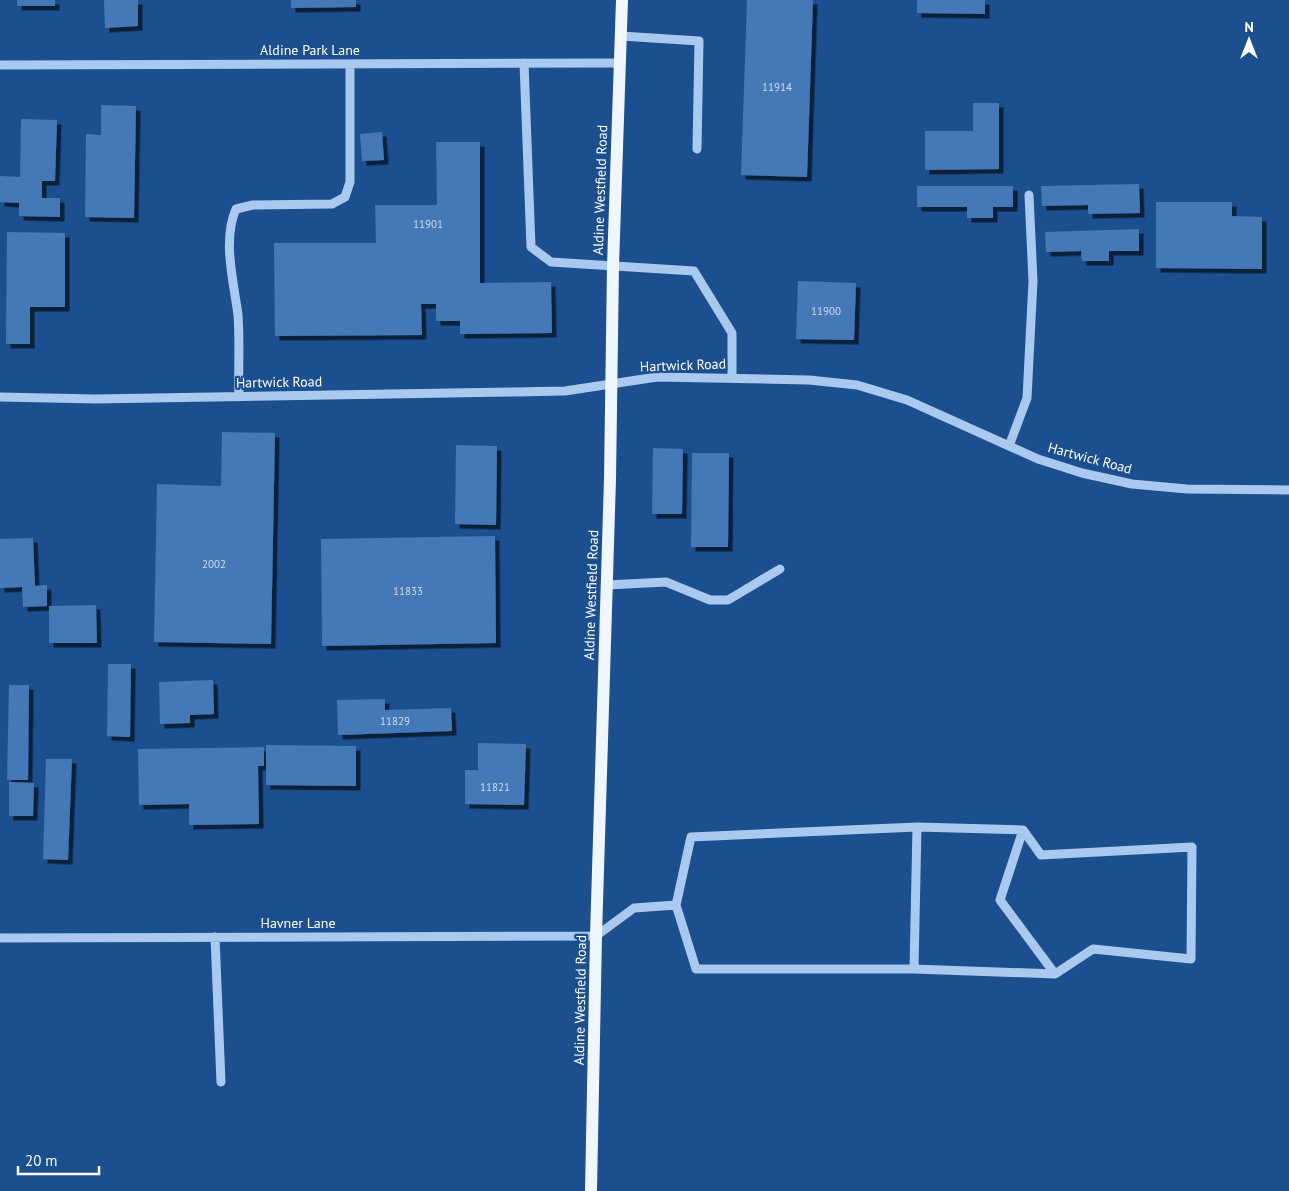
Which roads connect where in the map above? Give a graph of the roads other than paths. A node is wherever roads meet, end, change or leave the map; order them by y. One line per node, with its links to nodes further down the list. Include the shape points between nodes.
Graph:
1 (622, 0): 2 (main road, Aldine Westfield Road)
2 (621, 36): 4 (main road, Aldine Westfield Road); 7 (street, via 699,41)
3 (524, 63): 4 (street, Aldine Park Lane); 5 (street, Aldine Park Lane); 9 (street, via 531,247 551,262)
4 (620, 63): 9 (main road, Aldine Westfield Road)
5 (350, 64): 6 (street, Aldine Park Lane); 12 (street, via 350,182 345,197 332,204 253,205 236,209 230,222 231,278 238,316)
6 (0, 66)
7 (697, 149)
8 (1029, 195): 14 (street, via 1033,281 1027,398)
9 (613, 266): 10 (street, via 694,271 732,333); 11 (main road, Aldine Westfield Road)
10 (732, 378): 11 (street, Hartwick Road, via 657,377); 14 (street, Hartwick Road, via 857,385 907,400)
11 (611, 384): 12 (street, Hartwick Road, via 516,392); 17 (main road, Aldine Westfield Road)
12 (239, 396): 13 (street, Hartwick Road)
13 (0, 397)
14 (1009, 446): 15 (street, Hartwick Road, via 1082,473 1132,484 1187,489)
15 (1289, 490)
16 (780, 569): 17 (street, via 728,600 710,600 666,582)
17 (607, 585): 21 (main road, Aldine Westfield Road)
18 (917, 827): 19 (street); 20 (street, via 691,837); 24 (street)
19 (1024, 830): 25 (street, via 1000,900); 25 (street, via 1041,855 1192,847 1191,959 1093,949)
20 (676, 905): 21 (street, via 634,908); 24 (street, via 696,969)
21 (596, 936): 22 (street, Havner Lane); 27 (main road, Aldine Westfield Road)
22 (215, 937): 23 (street, Havner Lane); 26 (street)
23 (0, 938)
24 (914, 969): 25 (street)
25 (1055, 974)
26 (221, 1082)
27 (591, 1191)

